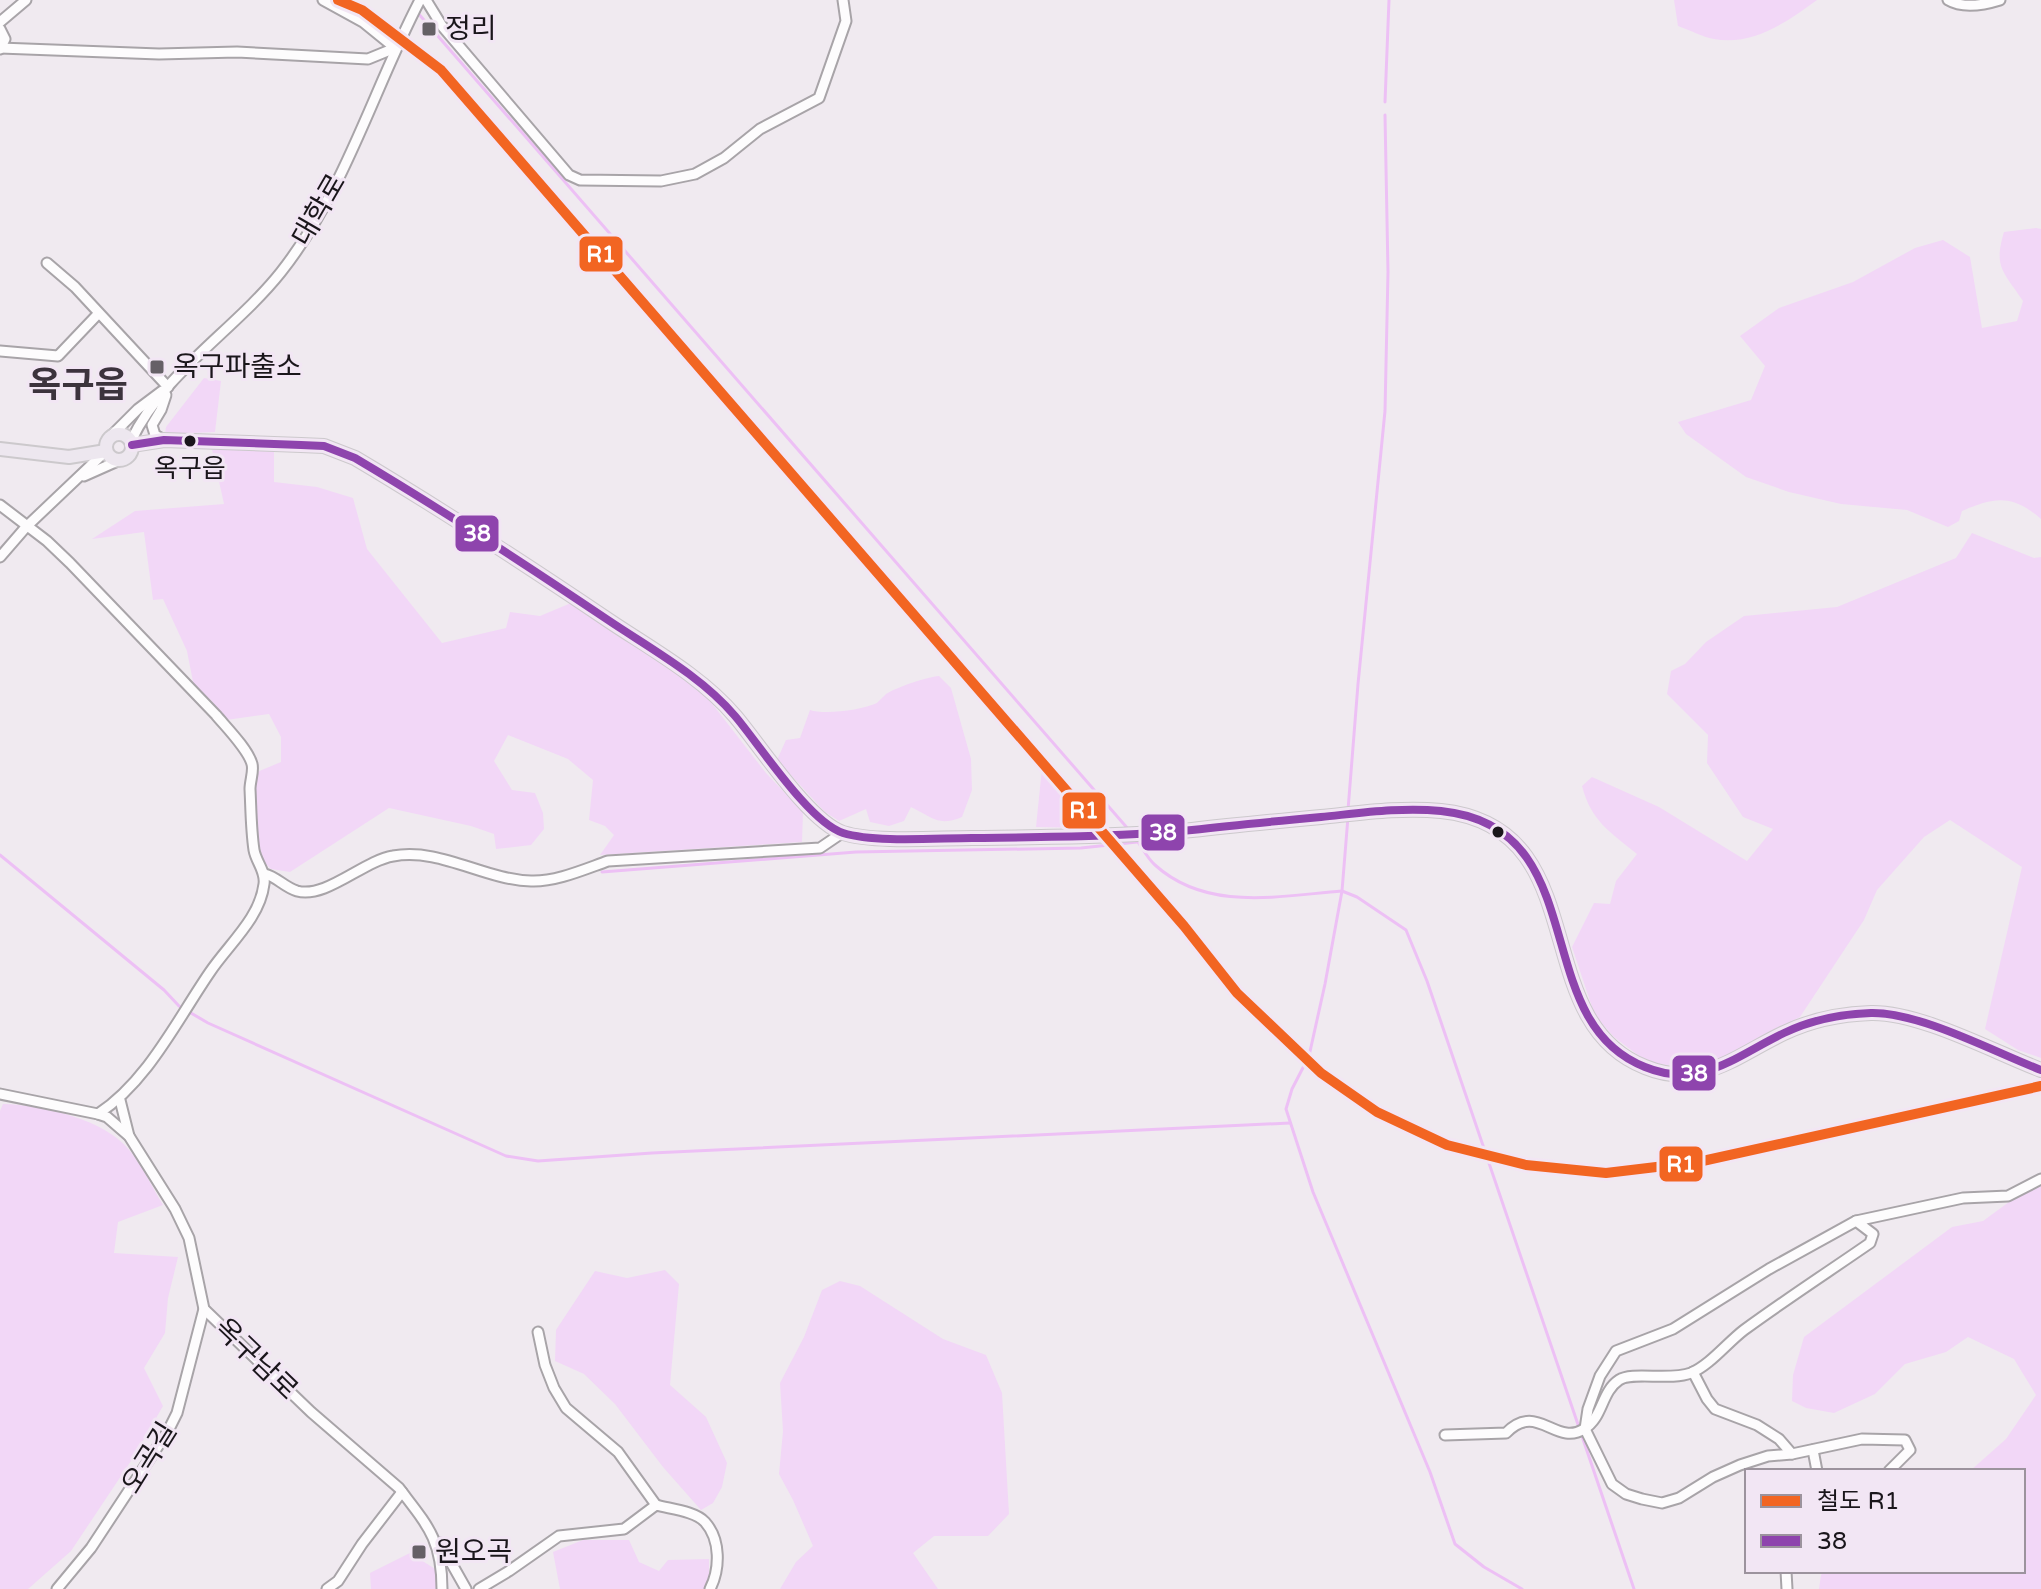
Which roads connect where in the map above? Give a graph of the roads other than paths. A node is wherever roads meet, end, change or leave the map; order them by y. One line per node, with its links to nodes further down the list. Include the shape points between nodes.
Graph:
1 (26, 0): 7 (street)
2 (323, 0): 10 (street)
3 (423, 0): 4 (street, via 569,175 580,180 661,181 695,174 760,129 819,98 846,21); 10 (street, 대학로)
4 (843, 0)
5 (1948, 0): 6 (street, via 1983,6)
6 (2000, 0)
7 (0, 22)
8 (0, 29): 9 (street, via 5,39)
9 (1, 48): 10 (street, via 368,59)
10 (395, 48): 14 (street, 대학로, via 317,220 280,273)
11 (47, 263): 12 (street)
12 (98, 314): 13 (street, via 58,356); 14 (street)
13 (0, 351)
14 (168, 387): 15 (street, via 152,425); 16 (street, 대학로, via 146,401); 17 (street, 대학로, via 139,424)
15 (164, 440): 17 (main road); 24 (main road, via 324,446 355,458 689,674 733,713 822,820)
16 (109, 442): 17 (main road, via 125,435); 18 (main road, via 69,457); 19 (main road, via 111,458); 20 (street, 대학로)
17 (132, 443): 19 (main road, via 131,454)
18 (0, 449)
19 (120, 460): 20 (street)
20 (71, 483): 22 (street)
21 (0, 505): 22 (street)
22 (26, 527): 23 (street); 25 (street, via 70,563 237,741 252,765 255,854)
23 (0, 557)
24 (842, 833): 26 (street, via 820,848 608,861 533,881 395,855 367,863 315,891); 28 (main road, via 895,838 1120,836 1357,813 1446,811 1478,819 1516,844 1537,872 1549,901 1587,1018 1609,1045 1645,1068 1684,1075 1715,1070 1820,1019 1882,1013)
25 (265, 874): 26 (street); 27 (street)
26 (283, 884): 27 (street, via 271,884)
27 (260, 902): 30 (street)
28 (2041, 1070)
29 (0, 1094): 31 (street, 옥구남로)
30 (120, 1100): 31 (street); 32 (street)
31 (98, 1114): 32 (street, 옥구남로)
32 (129, 1136): 35 (street, 옥구남로, via 189,1238)
33 (2041, 1179): 34 (street, via 2008,1196 1963,1198)
34 (1856, 1221): 37 (street, via 1873,1234 1870,1243); 38 (street, via 1673,1329 1616,1351 1600,1376)
35 (204, 1309): 44 (street, 옥구남로); 47 (street, 오곡길, via 168,1431 91,1548)
36 (538, 1332): 45 (street, via 545,1365 566,1408 618,1452)
37 (1693, 1372): 38 (street, via 1617,1381 1596,1420); 41 (street, via 1715,1409 1757,1425)
38 (1581, 1431): 39 (street, via 1566,1434 1532,1420 1516,1422 1506,1433); 41 (street, via 1612,1484 1626,1494 1662,1503 1740,1465)
39 (1445, 1435)
40 (1813, 1450): 41 (street); 42 (street); 43 (street, via 1862,1439 1905,1440 1910,1450)
41 (1792, 1454)
42 (1817, 1469)
43 (1891, 1469)
44 (402, 1492): 46 (street, 옥구남로); 48 (street)
45 (656, 1505): 51 (street, via 624,1529 559,1536); 52 (street, via 704,1521 715,1543 718,1573)
46 (432, 1530): 49 (street, 옥구남로); 50 (street)
47 (57, 1589)
48 (327, 1589)
49 (442, 1589)
50 (466, 1589)
51 (479, 1589)
52 (710, 1589)

